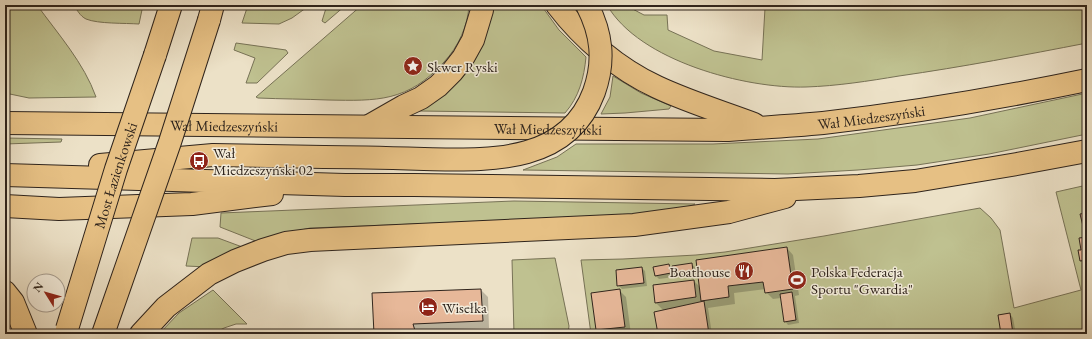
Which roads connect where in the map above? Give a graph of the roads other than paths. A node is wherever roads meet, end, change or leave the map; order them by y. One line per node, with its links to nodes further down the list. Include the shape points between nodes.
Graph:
1 (557, 5): 9 (main road, via 594,45 634,74 656,87)
2 (587, 5): 11 (main road, bridge, via 597,28 601,65 591,100 583,113 562,135 533,151 482,159 213,155)
3 (482, 7): 8 (main road, via 473,40 452,72 421,98)
4 (163, 11): 17 (main road, Most Łazienkowski, bridge, via 155,55 116,169)
5 (211, 12): 18 (main road, bridge, via 170,142)
6 (1087, 80): 9 (main road, Wał Miedzeszyński, via 866,118)
7 (9, 120): 8 (main road, Wał Miedzeszyński)
8 (369, 126): 9 (main road, Wał Miedzeszyński, via 635,130)
9 (763, 128)
10 (1087, 151): 13 (main road, via 915,181)
11 (5, 175): 12 (main road)
12 (345, 185): 13 (main road, via 768,190); 14 (main road, via 192,204 59,209)
13 (819, 188): 19 (main road, via 729,212 634,225 286,243 235,261 209,274 166,307)
14 (5, 206)
15 (5, 292): 16 (main road, via 13,302)
16 (26, 334)
17 (66, 334)
18 (103, 334)
19 (141, 334)

